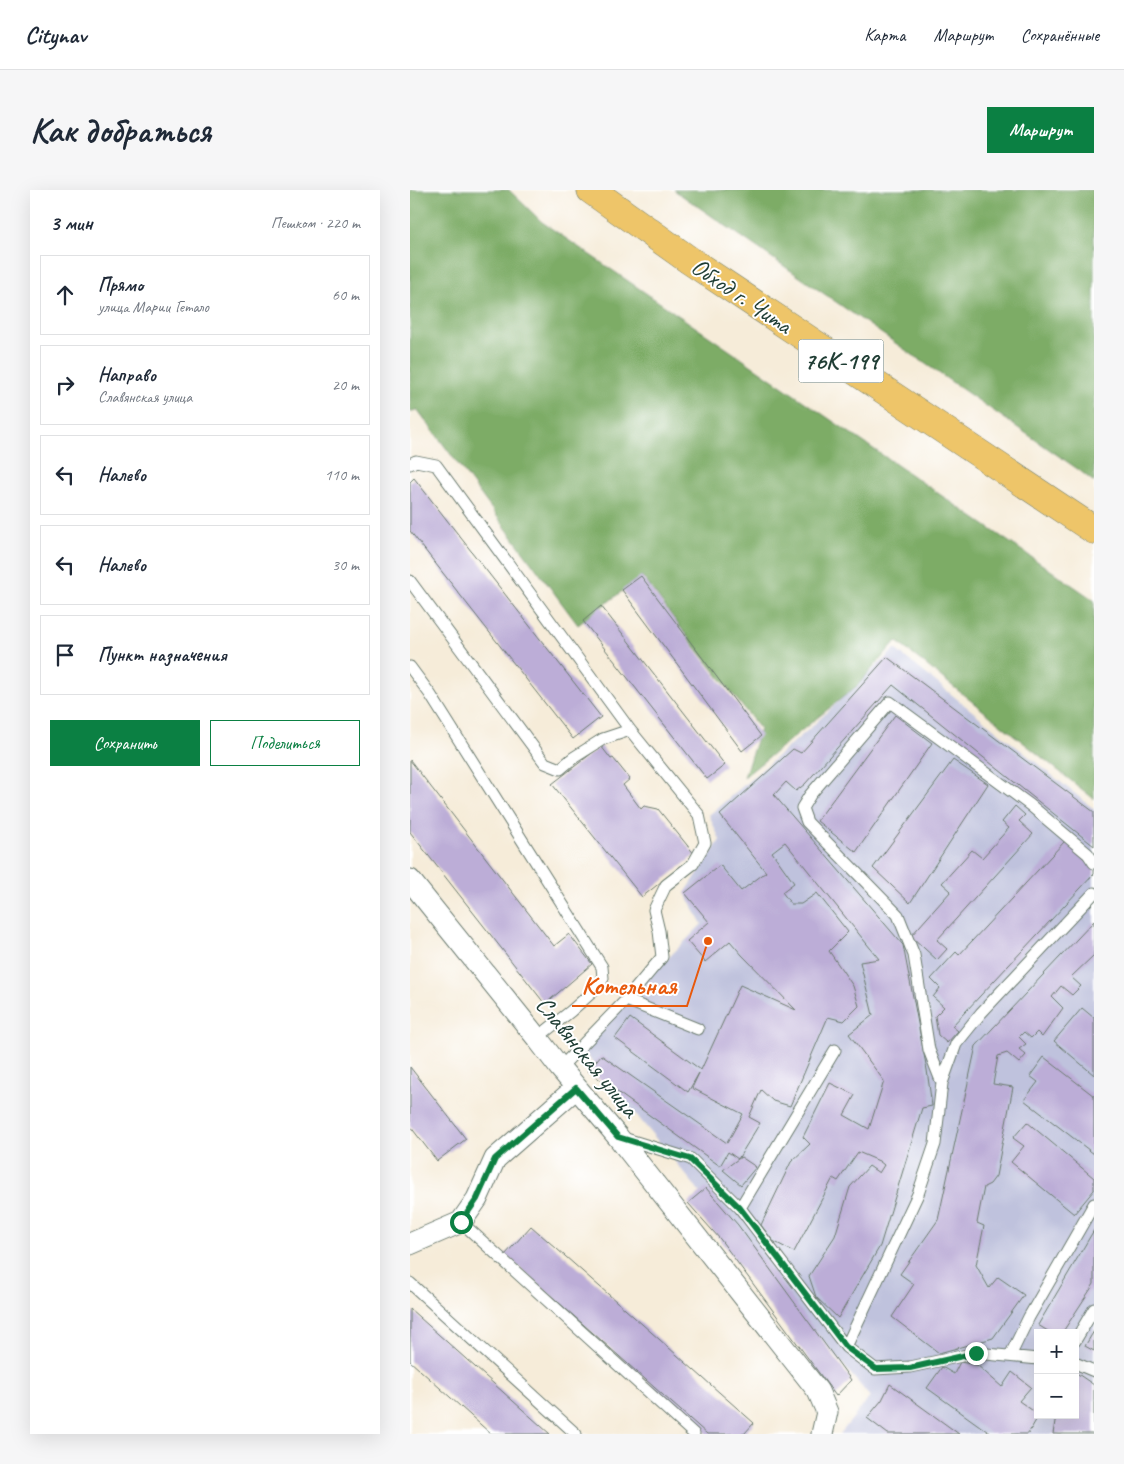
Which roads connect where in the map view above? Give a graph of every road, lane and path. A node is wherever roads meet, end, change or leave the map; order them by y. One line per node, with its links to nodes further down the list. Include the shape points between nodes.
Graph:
1 (591, 190): 3 (highway, Обход г. Чита / 76К-199, via 689,260)
2 (410, 464): 6 (lane, via 416,460 436,465)
3 (1094, 530)
4 (410, 581): 6 (lane, via 545,763 560,769 603,739)
5 (410, 667): 12 (lane, via 602,967 603,978 599,986)
6 (630, 730): 10 (lane, via 699,815 705,843 693,864 666,885 654,910 662,958)
7 (1094, 863): 15 (lane, via 1088,854 1030,805 890,702 810,794 802,808 807,822 898,915 914,955 929,1050)
8 (410, 880): 12 (street, Славянская улица)
9 (1094, 893): 15 (lane, via 956,1044)
10 (626, 1000): 11 (lane); 14 (lane)
11 (698, 1028)
12 (538, 1038): 14 (street, Славянская улица)
13 (835, 1050): 19 (lane)
14 (560, 1068): 16 (street, Славянская улица)
15 (942, 1084): 25 (lane, via 935,1144 918,1194)
16 (576, 1088): 17 (street, Славянская улица); 20 (street, via 495,1159 477,1199)
17 (618, 1137): 19 (lane, via 690,1159); 32 (street, Славянская улица, via 818,1391 827,1412)
18 (1094, 1204): 26 (lane)
19 (740, 1208): 25 (lane)
20 (461, 1222): 21 (street); 31 (lane)
21 (410, 1244)
22 (410, 1282): 30 (lane)
23 (1094, 1309): 24 (lane)
24 (1079, 1334)
25 (846, 1347): 26 (lane, via 876,1369 910,1368 976,1353)
26 (1010, 1356): 27 (lane)
27 (1034, 1359)
28 (1079, 1364): 29 (lane)
29 (1094, 1371)
30 (576, 1434)
31 (694, 1434)
32 (822, 1434)

